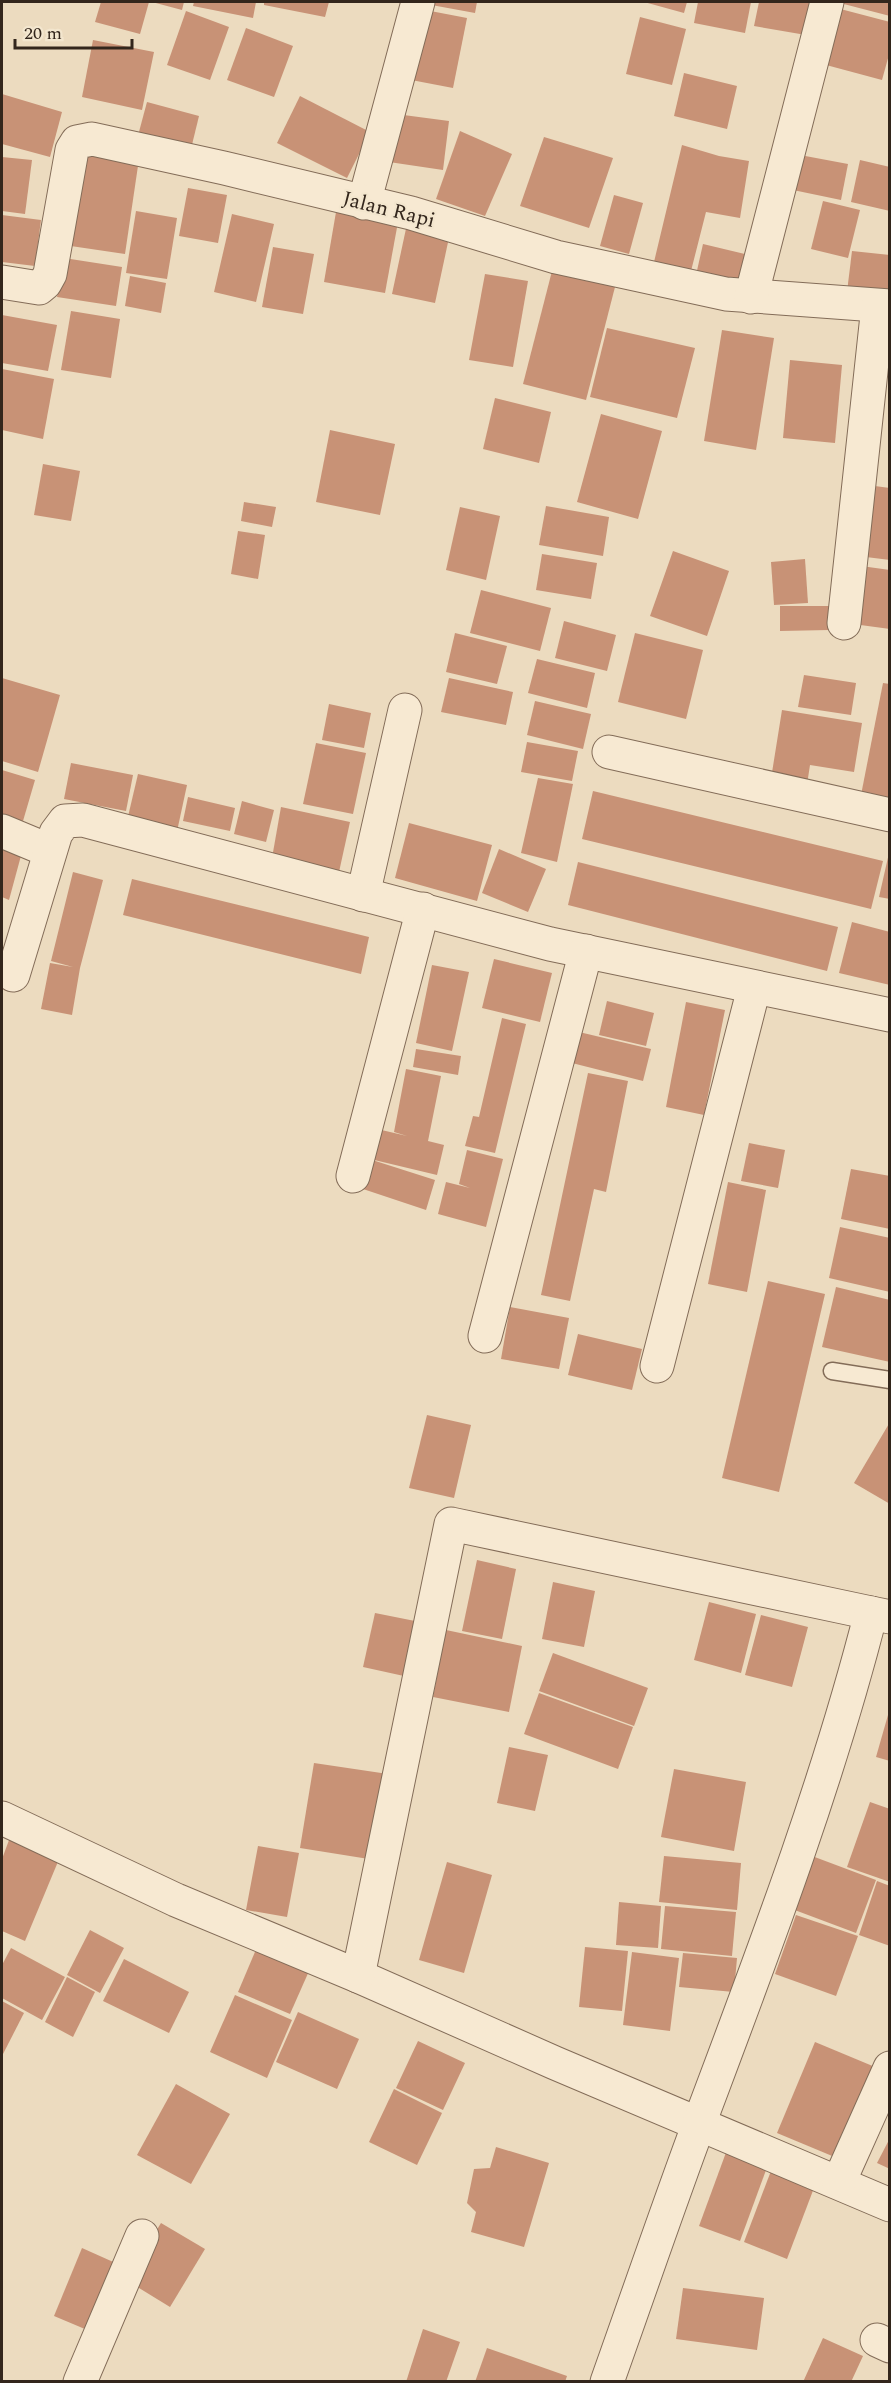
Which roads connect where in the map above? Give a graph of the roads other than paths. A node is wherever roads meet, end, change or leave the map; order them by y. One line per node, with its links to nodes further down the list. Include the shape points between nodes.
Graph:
1 (418, 2): 3 (street)
2 (827, 2): 5 (street)
3 (364, 203): 4 (street, Jalan Rapi, via 84,139 72,150 50,274 45,283 39,288); 5 (street, Jalan Rapi, via 411,213 556,257)
4 (2, 282)
5 (751, 297): 6 (street, Jalan Rapi)
6 (884, 306): 7 (street)
7 (844, 623)
8 (405, 710): 13 (street)
9 (609, 752): 10 (street)
10 (890, 814)
11 (2, 831): 12 (street)
12 (50, 851): 13 (street, via 65,822 82,820); 16 (street)
13 (363, 895): 14 (street)
14 (423, 909): 15 (street); 19 (street)
15 (586, 951): 17 (street); 20 (street)
16 (13, 975)
17 (754, 988): 18 (street); 21 (street)
18 (890, 1016)
19 (353, 1176)
20 (485, 1336)
21 (657, 1366)
22 (832, 1371): 23 (lane)
23 (890, 1380)
24 (880, 1615): 26 (street, via 451,1524); 28 (street, via 851,1690 776,1920)
25 (2, 1818): 26 (street, via 176,1900)
26 (358, 1976): 28 (street)
27 (890, 2068): 29 (street)
28 (700, 2123): 29 (street); 33 (street)
29 (839, 2182): 30 (street)
30 (890, 2205)
31 (142, 2236): 32 (street)
32 (80, 2382)
33 (607, 2382)

